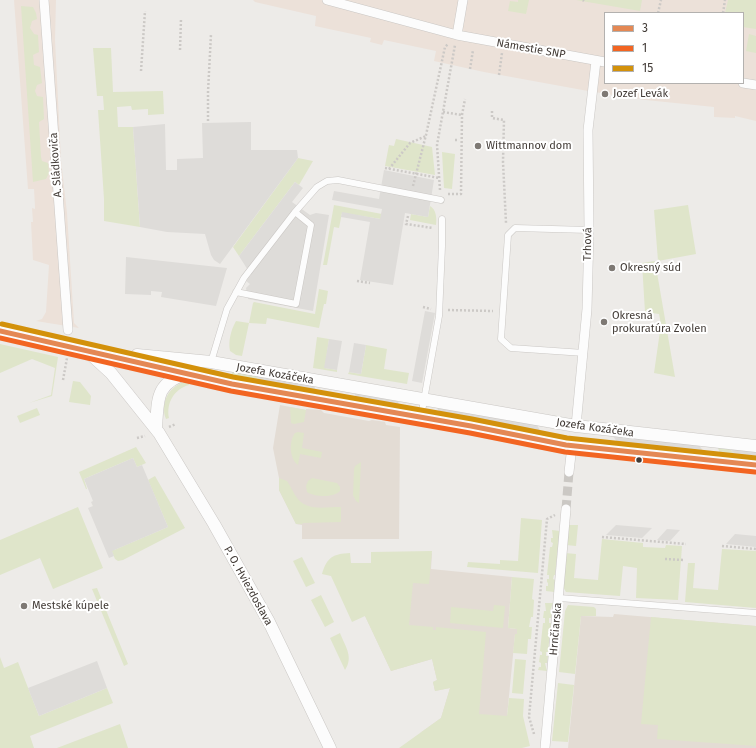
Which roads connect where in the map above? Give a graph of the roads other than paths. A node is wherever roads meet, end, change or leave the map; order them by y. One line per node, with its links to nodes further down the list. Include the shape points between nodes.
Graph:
1 (44, 0): 13 (street, A. Sládkoviča)
2 (327, 0): 4 (street, Námestie SNP)
3 (463, 0): 4 (street)
4 (457, 35): 5 (street, Námestie SNP)
5 (601, 61): 11 (street, Trhová, via 588,130)
6 (744, 83): 7 (street)
7 (756, 85)
8 (440, 197): 9 (lane, via 338,180 327,181 317,187)
9 (295, 212): 12 (lane); 12 (lane, via 311,225 296,304)
10 (442, 219): 19 (lane, via 439,310)
11 (589, 230): 16 (street, Trhová); 16 (lane, via 515,228 508,236 501,339 511,348)
12 (236, 292): 17 (lane, via 227,309)
13 (68, 330)
14 (0, 331): 15 (street)
15 (86, 350): 17 (street, Jozefa Kozáčeka); 18 (street, Jozefa Kozáčeka); 22 (street, P. O. Hviezdoslava, via 111,373)
16 (584, 353): 21 (street, Trhová)
17 (211, 362): 19 (street, Jozefa Kozáčeka)
18 (188, 373): 20 (street, Jozefa Kozáčeka, via 267,391); 22 (street, via 169,381 163,387 158,401)
19 (424, 399): 20 (lane); 21 (street, Jozefa Kozáčeka)
20 (421, 417): 23 (street, Jozefa Kozáčeka)
21 (576, 426): 24 (street, Jozefa Kozáčeka)
22 (156, 429): 30 (street, P. O. Hviezdoslava, via 214,524 269,622)
23 (572, 446): 25 (street, Jozefa Kozáčeka); 26 (street)
24 (756, 446)
25 (756, 465)
26 (569, 472)
27 (566, 509): 28 (street, Hrnčiarska)
28 (559, 598): 29 (lane); 31 (street, Hrnčiarska)
29 (756, 613)
30 (330, 748)
31 (545, 748)

